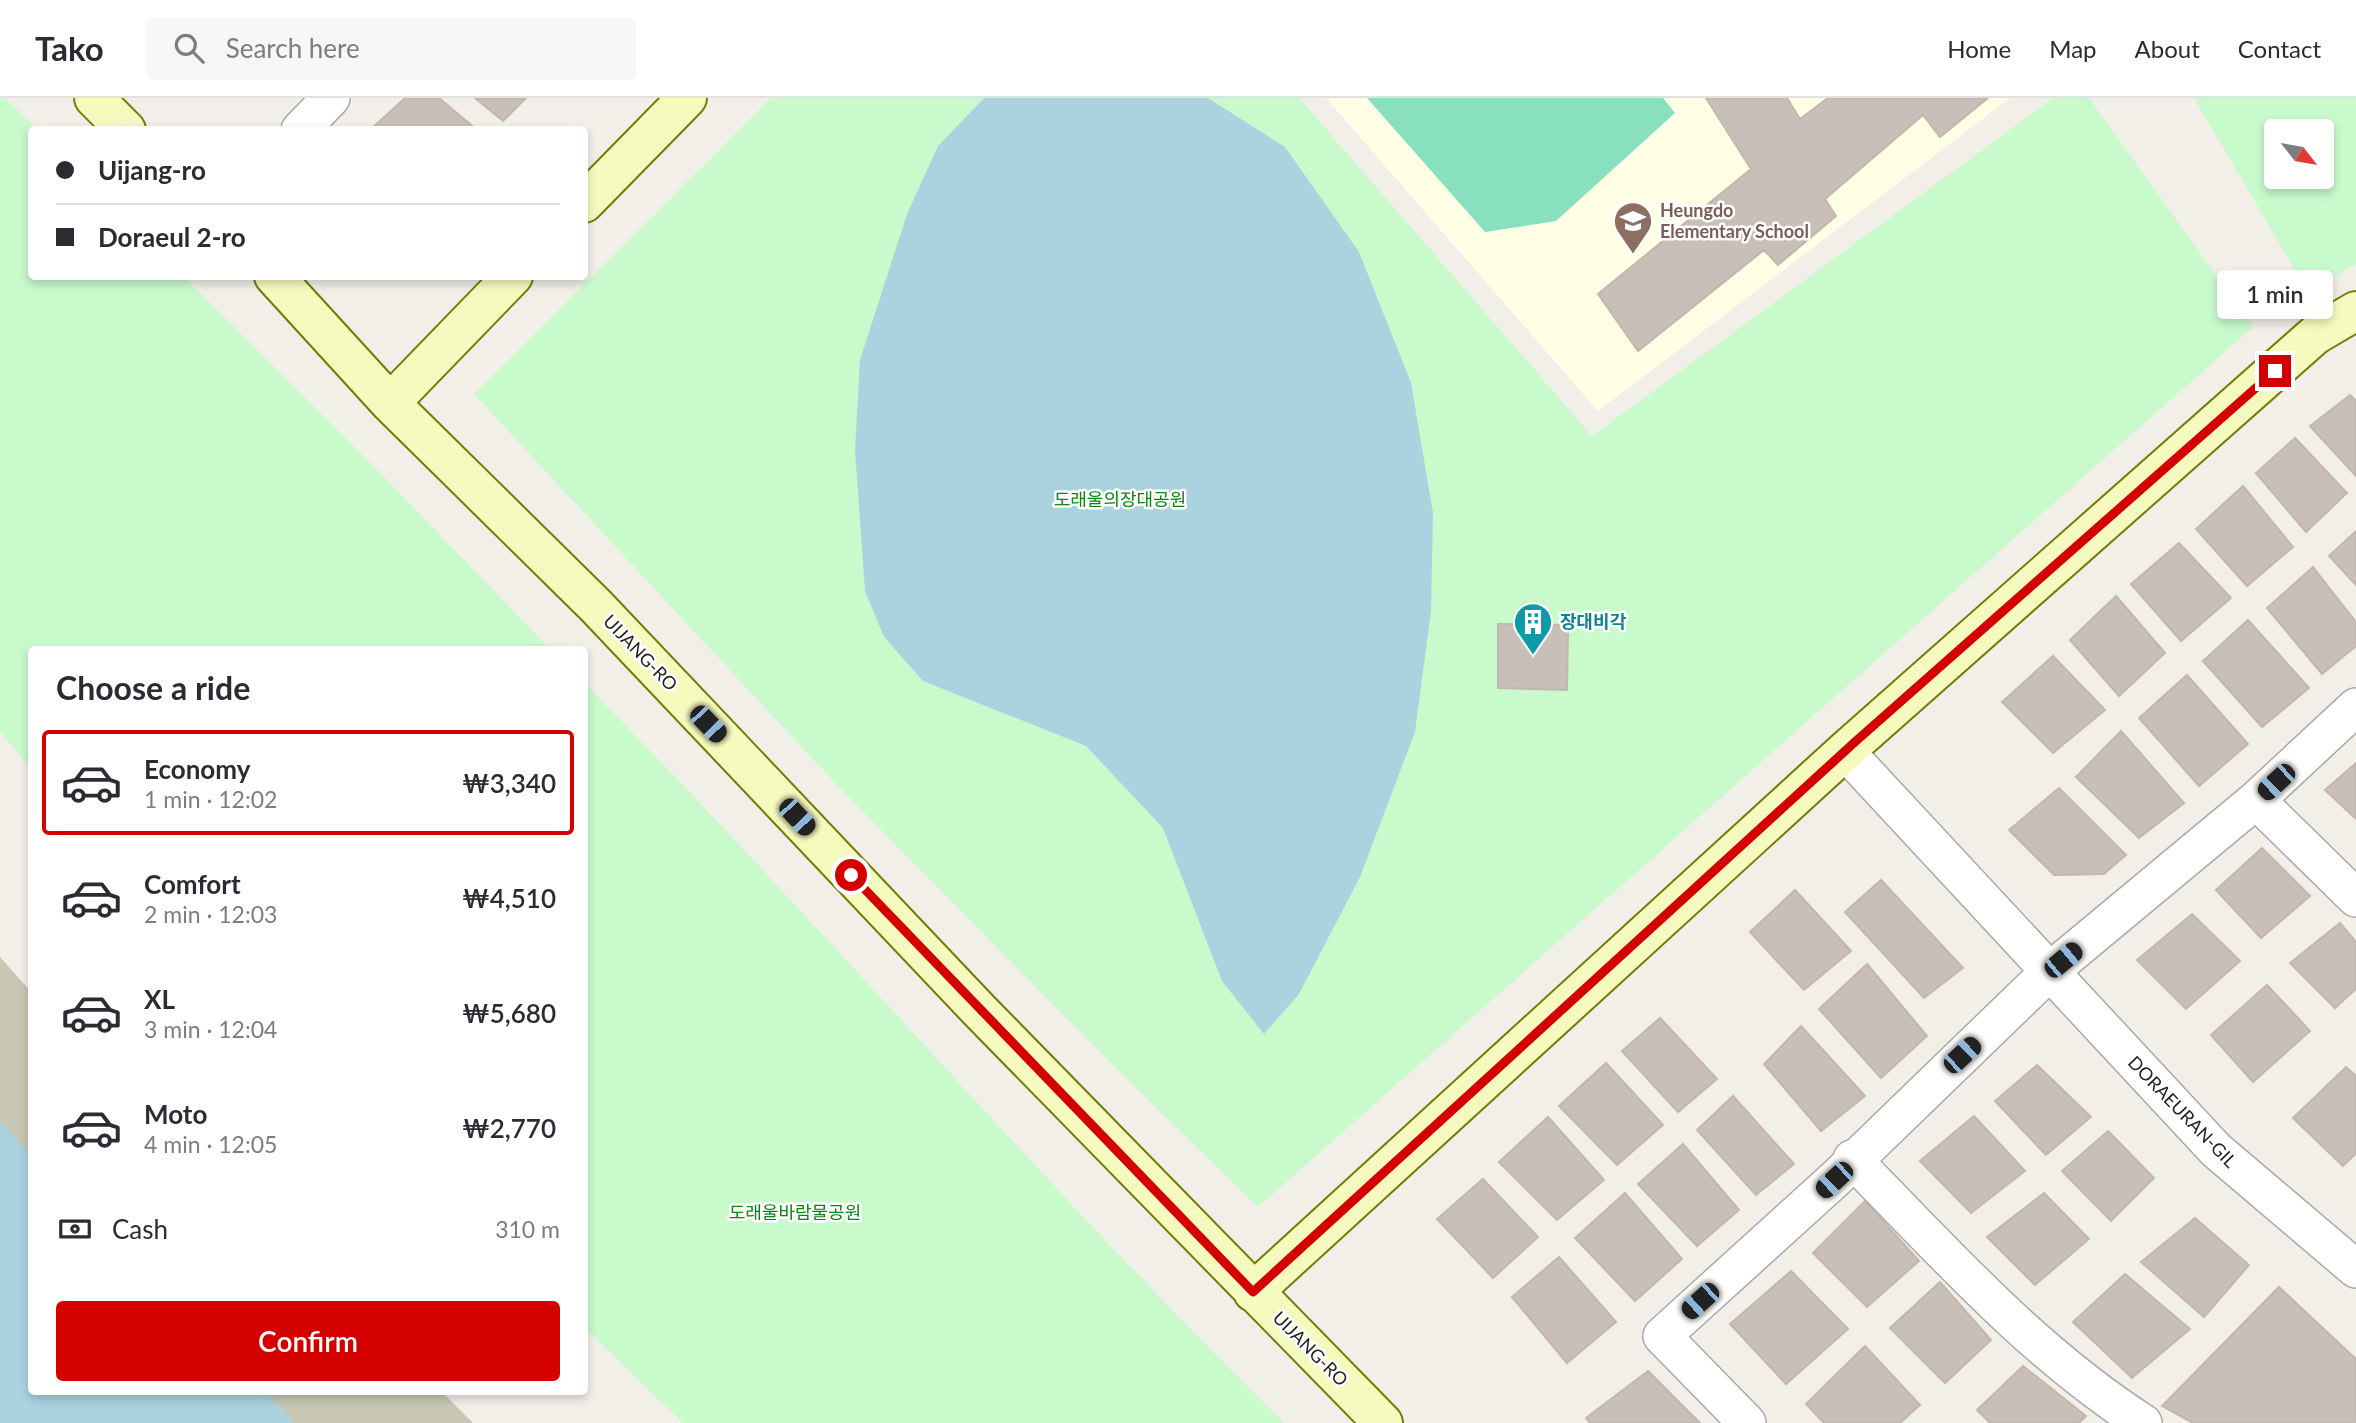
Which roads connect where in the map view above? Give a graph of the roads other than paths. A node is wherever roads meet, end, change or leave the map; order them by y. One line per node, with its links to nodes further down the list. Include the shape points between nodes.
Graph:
1 (94, 98): 4 (street)
2 (331, 98): 5 (street)
3 (687, 98): 6 (street)
4 (122, 126)
5 (304, 126)
6 (588, 199)
7 (278, 280): 10 (street, UIJANG-RO)
8 (509, 280): 10 (street)
9 (2356, 311): 12 (street, via 2315,335)
10 (390, 403): 18 (street, UIJANG-RO, via 596,606)
11 (2356, 707): 13 (street)
12 (1845, 751): 15 (street, DORAEURAN-GIL); 18 (street)
13 (2256, 800): 14 (street); 15 (street)
14 (2356, 898)
15 (2049, 972): 16 (street); 17 (street, DORAEURAN-GIL, via 2216,1150)
16 (1852, 1159): 20 (street, via 1662,1336); 21 (street, via 2021,1330 2097,1394)
17 (2356, 1269)
18 (1253, 1292): 19 (street, UIJANG-RO)
19 (1383, 1423)
20 (1747, 1423)
21 (2143, 1423)

